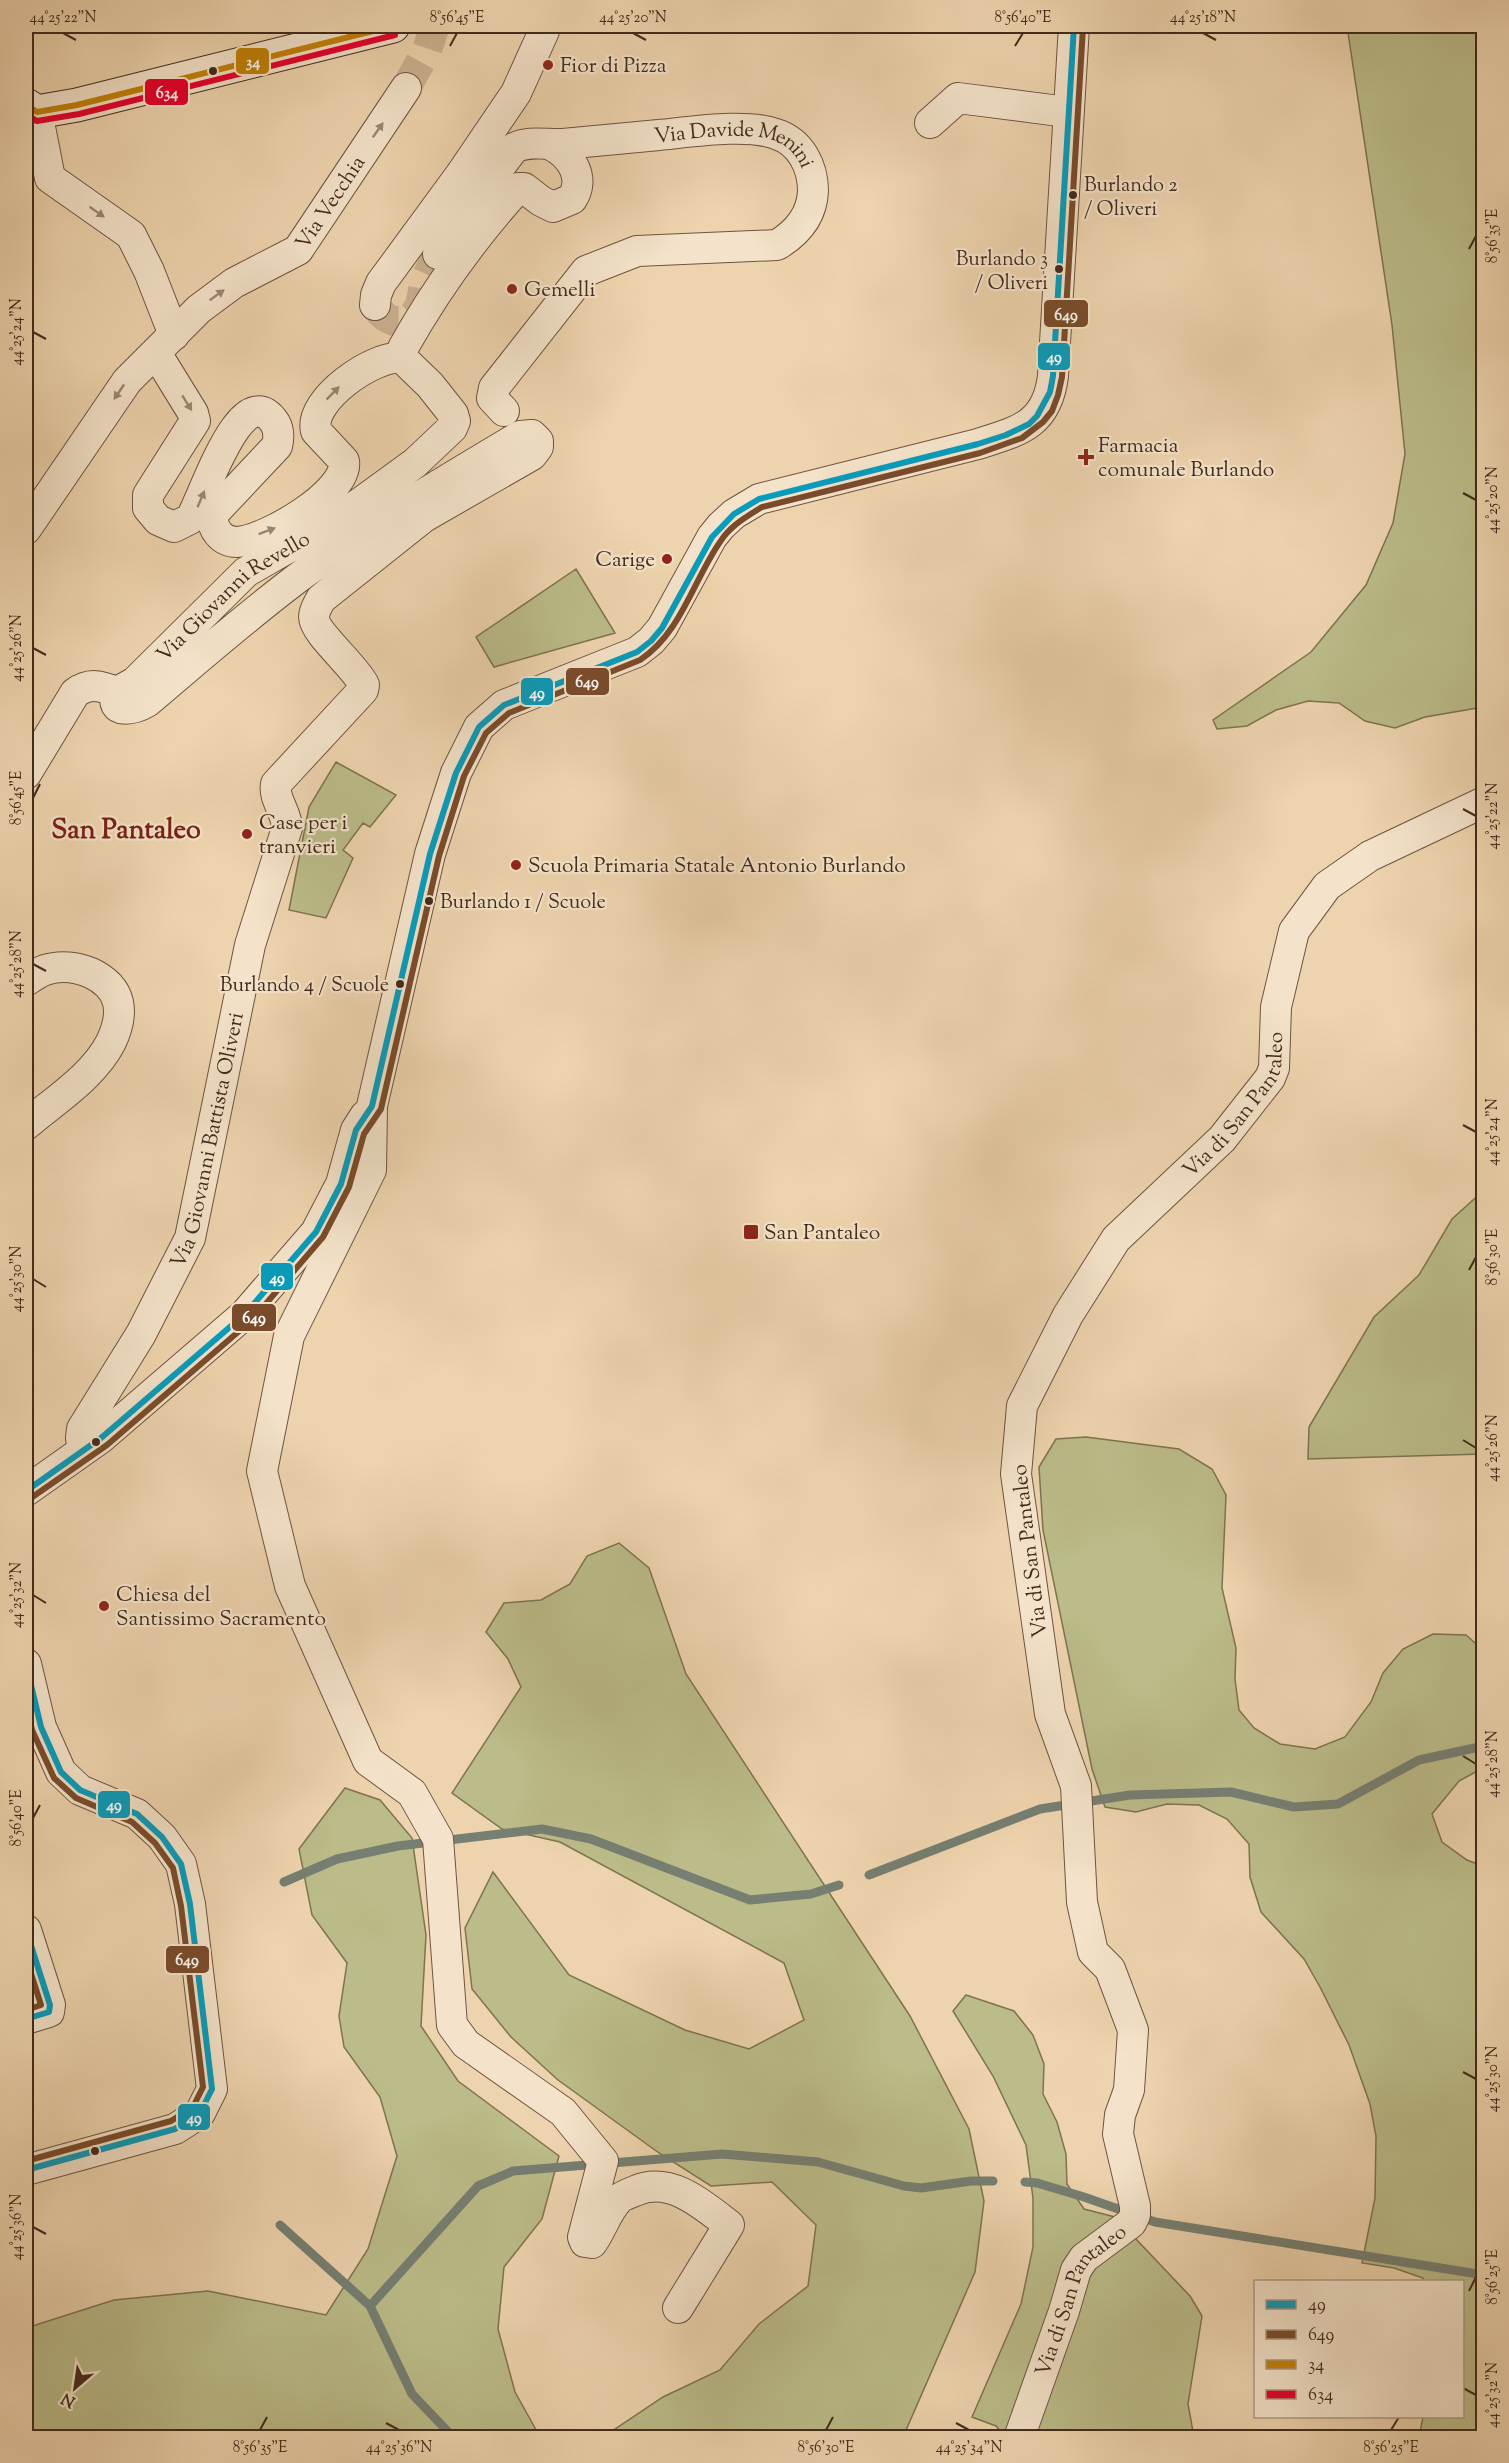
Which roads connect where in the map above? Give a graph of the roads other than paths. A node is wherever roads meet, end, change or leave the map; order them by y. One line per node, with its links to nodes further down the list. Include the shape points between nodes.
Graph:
1 (393, 26): 5 (main road, via 77,105)
2 (544, 26): 10 (street, via 516,93 381,283)
3 (1074, 26): 6 (street)
4 (406, 88): 11 (street, Via Vecchia, one-way to 4, via 199,309 234,283 298,250)
5 (31, 108): 11 (street, one-way to 11, via 50,178 131,235 149,271)
6 (1067, 112): 7 (street, via 958,98); 20 (street, via 1053,376 1042,413 1010,434 978,444 759,499 734,514 717,531 671,615 651,641 637,652 504,705 479,727 456,773 430,854)
7 (930, 123)
8 (551, 145): 9 (street, Via Davide Menini, via 535,143 514,148); 12 (street, via 574,166 578,185 573,199 553,207 518,188 446,276 403,348); 13 (street, Via Davide Menini, via 704,131 759,130 778,134 802,153 811,169 811,207 790,237 777,245 637,251 586,271 494,388 492,398)
9 (438, 254)
10 (375, 305)
11 (165, 344): 12 (street, Via Giovanni Revello, one-way to 12, via 195,421 148,495 148,508 158,520 174,526 190,519 230,436 245,417 263,413 278,428 278,446 213,514 215,531 237,542 281,526 335,486 345,466 316,431 315,420 333,392 391,357); 14 (street, Via Vecchia, one-way to 14, via 127,381)
12 (402, 358): 15 (street, Via Giovanni Revello, via 453,414 452,428 415,464 338,519 246,572 135,682)
13 (504, 411)
14 (26, 529)
15 (117, 692): 16 (street, via 97,685 75,693); 18 (street, Via Giovanni Revello, via 118,706 130,710 140,706 306,572 519,436 532,435 538,444 536,452 424,517 321,599 313,618 319,631 364,685 360,694 278,781 275,794)
16 (26, 774)
17 (1484, 802): 29 (street, Via di San Pantaleo, via 1370,856 1327,886 1294,932 1276,1007 1274,1068 1270,1078 1222,1139 1116,1239 1068,1315 1022,1406 1016,1474 1050,1714 1076,1786 1082,1902 1093,1952 1110,1969 1133,2030 1129,2090 1118,2134 1135,2215 1131,2223 1084,2258 1076,2270)
18 (284, 811): 22 (street, Via Giovanni Battista Oliveri, via 287,831 250,945 190,1238 132,1350 82,1430)
19 (26, 981): 21 (street, via 44,970 75,968 111,986 120,1009 111,1042 90,1071)
20 (372, 1106): 22 (street, via 356,1130 341,1184 329,1210 297,1255 245,1314); 28 (street, via 371,1170 289,1336 264,1459 262,1471 290,1586 368,1761 412,1793 438,1839 452,2025 466,2044 563,2112 603,2162 583,2237 585,2242 592,2243 618,2200 652,2186 692,2197 729,2225)
21 (26, 1125)
22 (83, 1450): 23 (street)
23 (26, 1491)
24 (26, 1664): 27 (street, via 41,1727 61,1772 80,1790 137,1815 162,1837 181,1864 190,1904 212,2089 200,2113 175,2130)
25 (26, 1930): 26 (street, via 50,2005 50,2012)
26 (26, 2019)
27 (26, 2170)
28 (678, 2308)
29 (1019, 2438)

